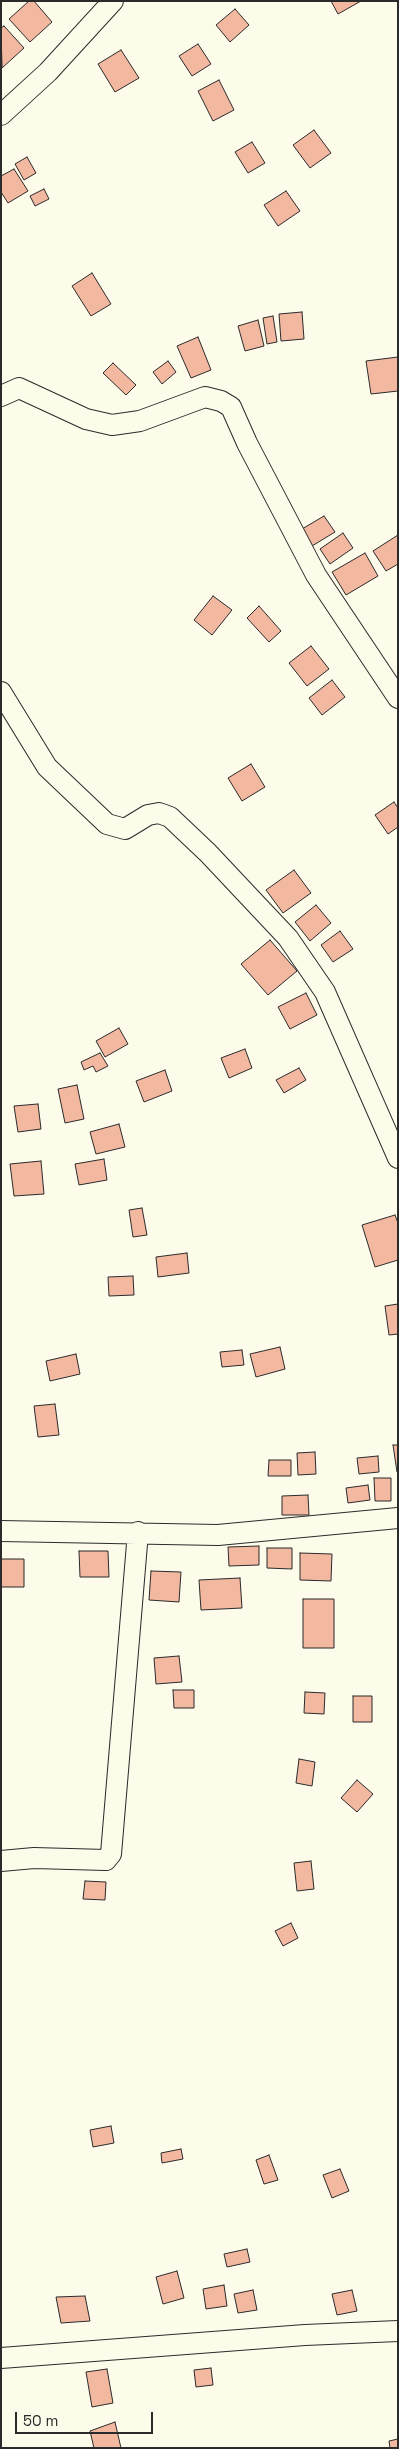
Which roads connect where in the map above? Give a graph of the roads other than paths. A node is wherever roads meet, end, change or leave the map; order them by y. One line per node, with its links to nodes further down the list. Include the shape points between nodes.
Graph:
1 (113, 1): 2 (street, via 48,72)
2 (1, 115)
3 (1, 396): 5 (street, via 19,388 86,419 112,425 140,421 205,397 231,407 316,575)
4 (1, 692): 6 (street, via 47,766 107,824 125,829 148,815 159,813 170,817 208,852 288,938 325,992)
5 (398, 698)
6 (398, 1158)
7 (398, 1518): 9 (street, via 218,1534)
8 (1, 1531): 9 (street)
9 (138, 1532): 10 (street, via 111,1854 106,1860 34,1858)
10 (1, 1861)
11 (398, 2331): 12 (street)
12 (1, 2358)

